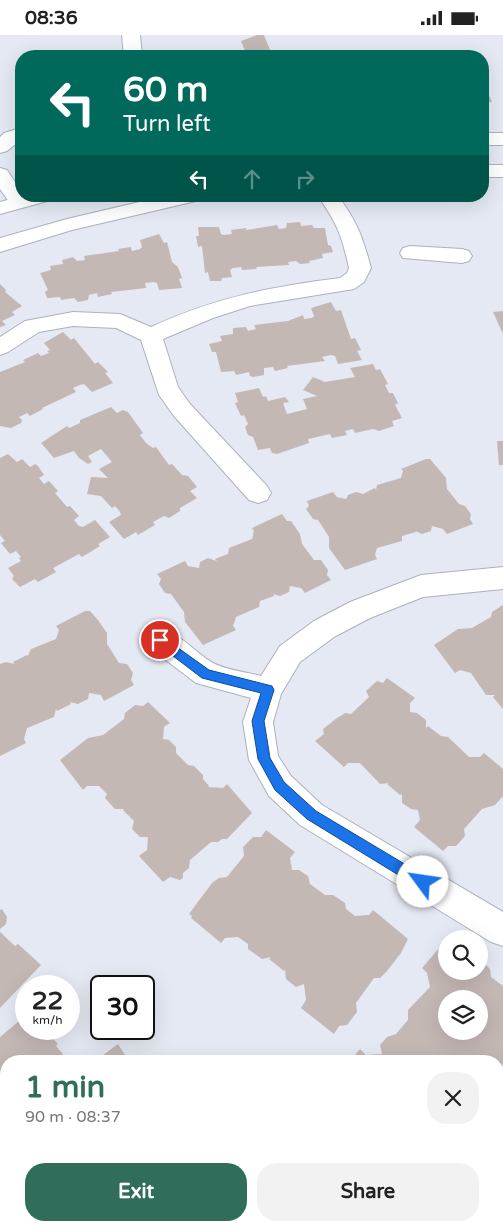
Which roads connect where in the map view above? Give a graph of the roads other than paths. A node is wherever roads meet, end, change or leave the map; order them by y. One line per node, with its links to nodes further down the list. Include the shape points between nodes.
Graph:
1 (130, 35): 2 (street)
2 (132, 50)
3 (15, 136): 6 (street)
4 (489, 139): 5 (street)
5 (503, 139)
6 (0, 147)
7 (489, 171): 8 (street)
8 (503, 171)
9 (0, 174): 12 (street)
10 (167, 202): 13 (street, via 67,225)
11 (332, 202): 16 (street, via 352,235 360,269 356,277 346,284 264,296 228,305)
12 (9, 205)
13 (0, 245)
14 (410, 253): 15 (street)
15 (462, 256)
16 (151, 336): 17 (street, via 120,321 73,319 33,326); 18 (street, via 167,389 182,410)
17 (0, 347)
18 (258, 493)
19 (503, 578): 21 (street, via 421,587 360,610 324,629 290,654)
20 (160, 640): 21 (street, via 206,674)
21 (268, 690): 22 (street, via 258,721 264,759 280,786 311,815)
22 (503, 930)

